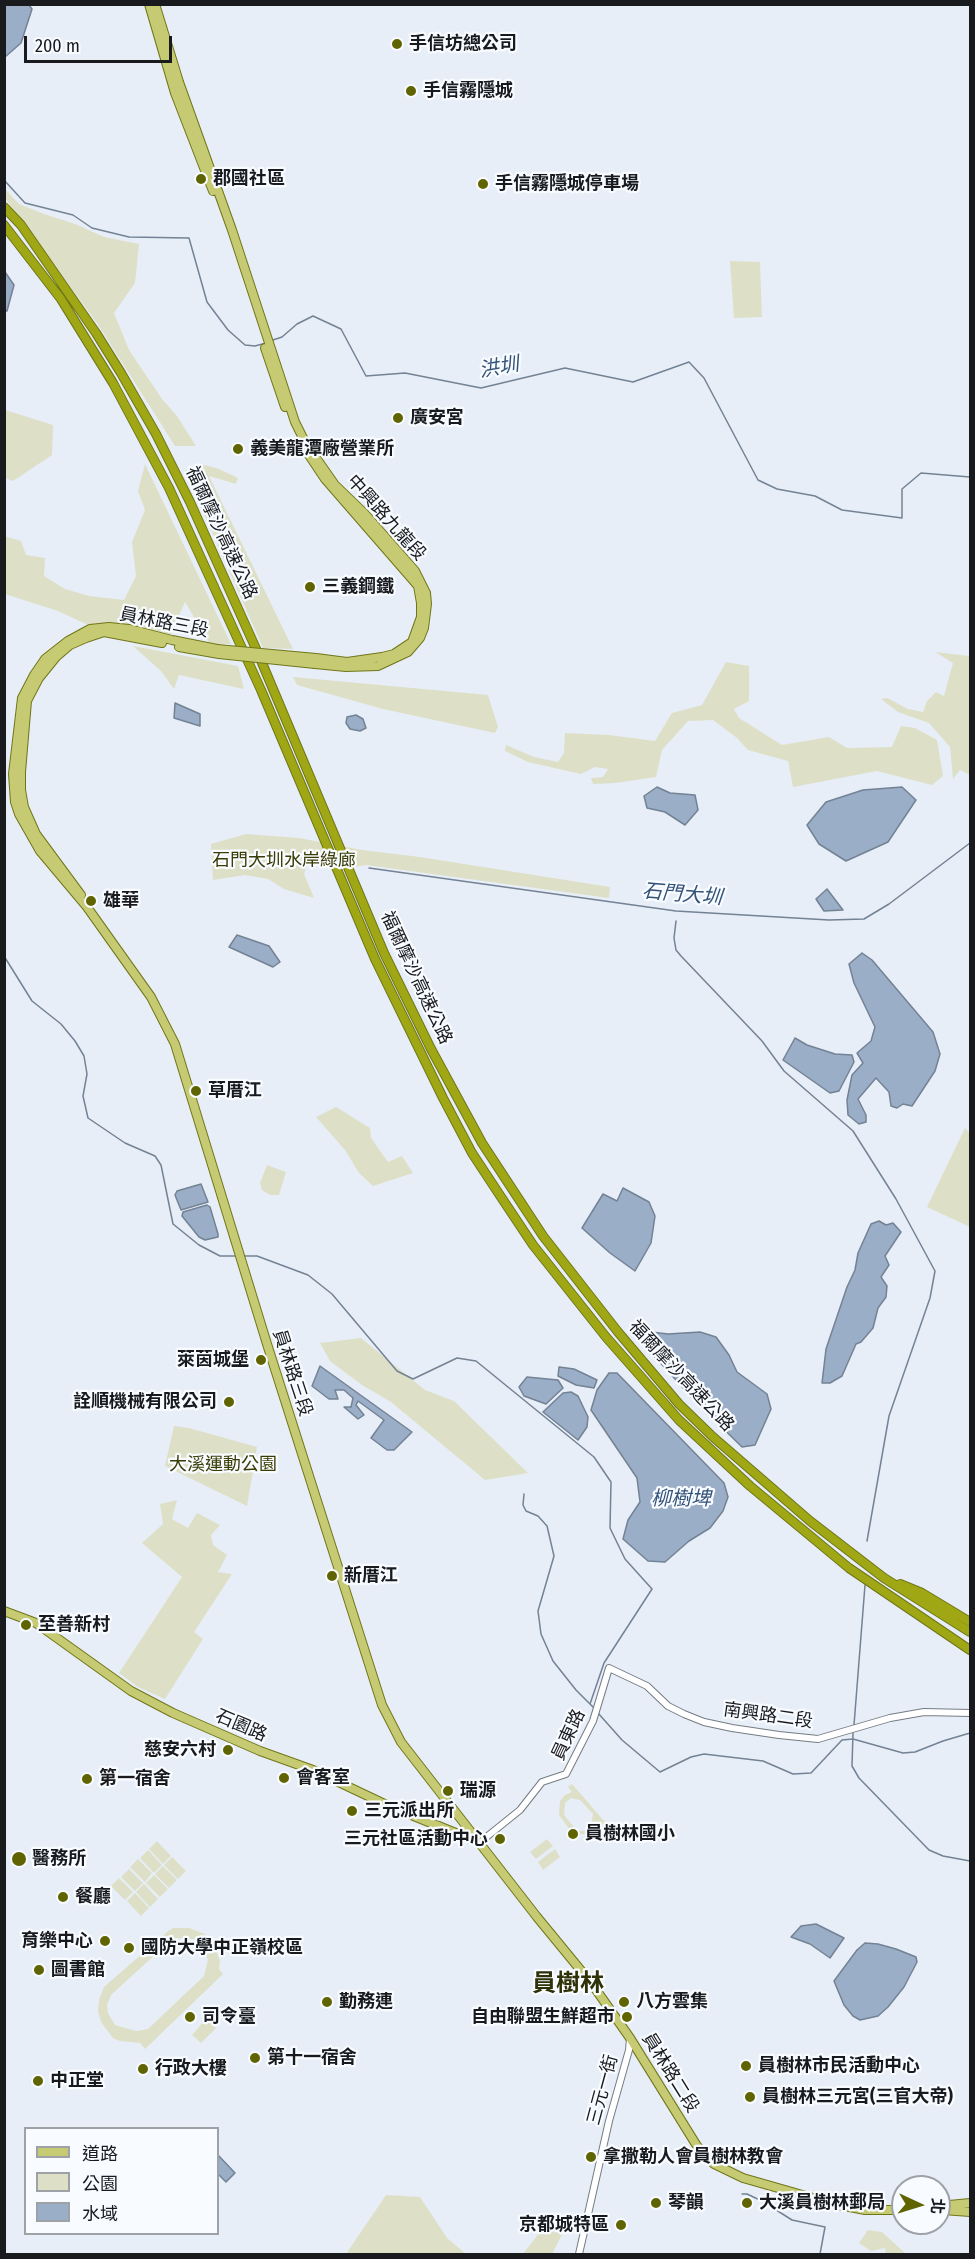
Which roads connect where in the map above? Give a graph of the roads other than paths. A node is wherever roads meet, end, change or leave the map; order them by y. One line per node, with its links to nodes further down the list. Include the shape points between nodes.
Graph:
1 (149, 4): 3 (main road)
2 (155, 4): 3 (main road)
3 (187, 114): 6 (main road, 中興路九龍段, via 264,335 278,390 308,455 418,586 421,617 412,642 394,654)
4 (4, 207): 7 (highway, 福爾摩沙高速公路, via 21,225 96,333 156,434 243,618 384,953 482,1143 543,1236 679,1404 777,1493)
5 (4, 225): 11 (highway, 福爾摩沙高速公路, via 61,299 147,447 222,603 405,1024 472,1153 533,1245 664,1404 750,1486 877,1589)
6 (347, 664): 14 (main road, 員林路三段, bridge, via 218,652 129,629 90,629 45,659 22,698 13,774 15,802 40,851 87,907 151,997 175,1044 382,1705 401,1742)
7 (884, 1578): 9 (highway, via 922,1593); 10 (highway, 福爾摩沙高速公路)
8 (4, 1611): 14 (main road, 石園路, via 36,1623 131,1691 173,1713)
9 (970, 1622)
10 (970, 1632)
11 (970, 1650)
12 (609, 1668): 13 (street, 南興路二段, via 647,1686 668,1706 704,1722 779,1735 818,1739 924,1712); 14 (street, 員東路, via 593,1720 566,1774 542,1782 513,1816)
13 (970, 1713)
14 (479, 1843): 15 (main road, 員林路二段, via 592,1983)
15 (630, 2038): 18 (main road, 員林路二段, via 697,2146 714,2164 743,2178 834,2204); 21 (street, 三元一街)
16 (970, 2203): 17 (main road)
17 (951, 2206)
18 (891, 2210)
19 (951, 2210): 20 (main road)
20 (970, 2212)
21 (579, 2254)

